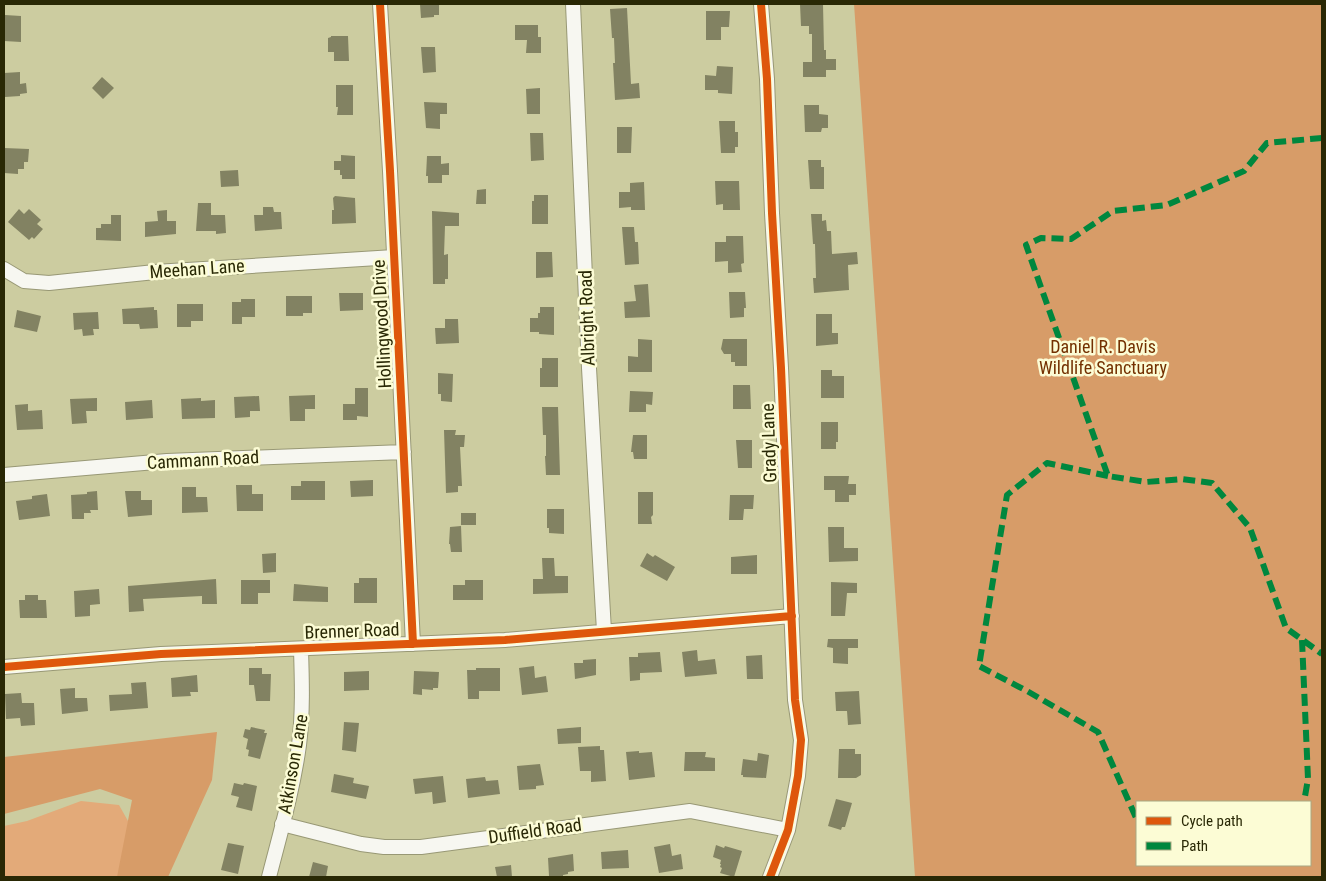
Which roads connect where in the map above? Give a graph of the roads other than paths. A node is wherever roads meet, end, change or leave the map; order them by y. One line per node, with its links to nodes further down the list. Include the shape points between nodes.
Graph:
1 (380, 4): 4 (street, Hollingwood Drive)
2 (572, 4): 9 (street, Albright Road)
3 (761, 4): 8 (street, Grady Lane, via 768,79)
4 (394, 257): 5 (street, Meehan Lane, via 155,272 49,283 24,281); 6 (street, Hollingwood Drive)
5 (4, 269)
6 (404, 452): 7 (street, Cammann Road, via 167,461); 10 (street, Hollingwood Drive)
7 (4, 475)
8 (792, 616): 9 (street, Brenner Road); 14 (street, Grady Lane, via 795,700 801,740)
9 (604, 631): 10 (street, Brenner Road)
10 (413, 644): 11 (street, Brenner Road)
11 (301, 649): 12 (street, Brenner Road, via 161,654); 13 (street, Atkinson Lane, via 303,702 299,746)
12 (4, 667)
13 (282, 824): 14 (street, Duffield Road, via 384,847 421,847 690,812); 15 (street, Atkinson Lane)
14 (788, 830): 16 (street, Grady Lane)
15 (269, 877)
16 (770, 877)

